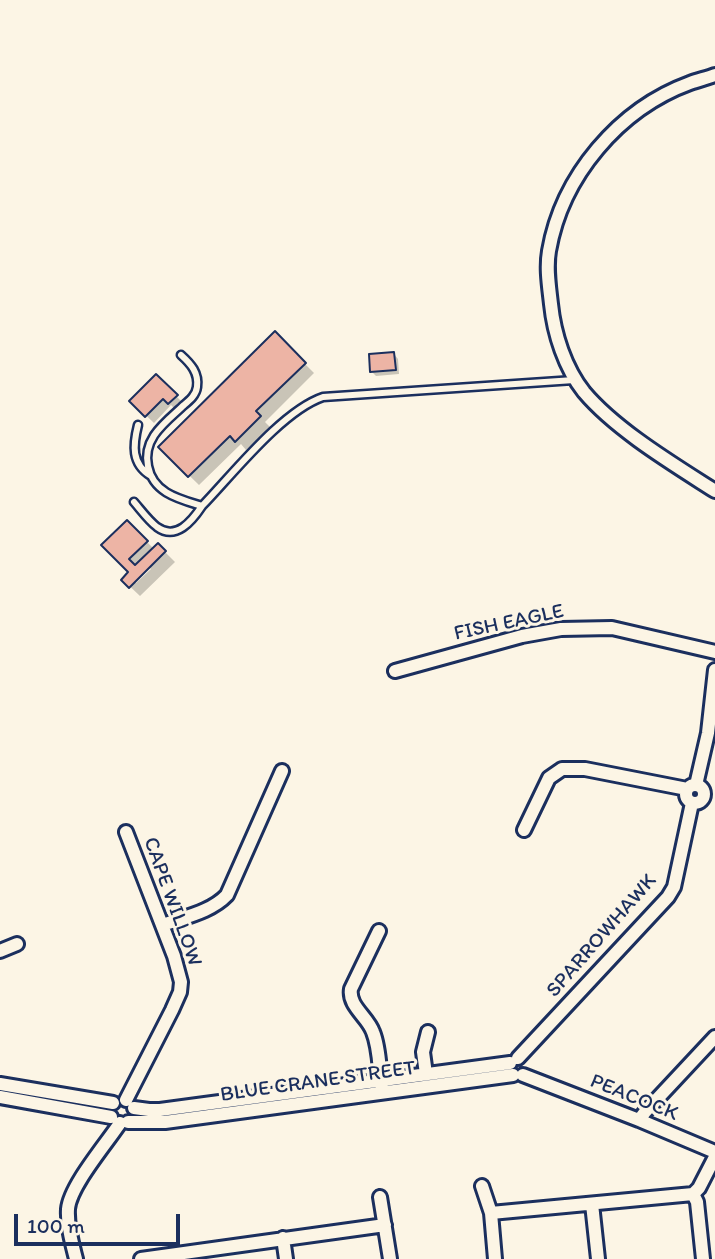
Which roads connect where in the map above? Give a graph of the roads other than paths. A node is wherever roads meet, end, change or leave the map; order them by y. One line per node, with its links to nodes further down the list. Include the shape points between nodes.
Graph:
1 (715, 75): 3 (street, via 666,94 621,124 589,160 563,203 549,251 549,290 555,330)
2 (181, 355): 5 (lane, via 194,368 197,390 149,442)
3 (576, 380): 6 (street, via 630,433); 8 (lane, via 323,397 287,419)
4 (138, 425): 5 (lane, via 135,452 140,468)
5 (151, 477): 8 (lane, via 169,494)
6 (715, 491)
7 (134, 502): 8 (lane, via 157,527 170,531 184,528)
8 (202, 506)
9 (715, 652): 11 (street, FISH EAGLE, via 612,628 561,629)
10 (715, 670): 13 (street, via 708,733)
11 (395, 671)
12 (282, 771): 17 (street, via 227,895 208,909)
13 (691, 787): 14 (street, via 687,800); 15 (street, via 562,769 549,778)
14 (704, 801): 23 (street, SPARROWHAWK, via 668,897 533,1044)
15 (524, 830)
16 (126, 832): 17 (street, CAPE WILLOW)
17 (163, 925): 28 (street, CAPE WILLOW, via 180,975 180,992)
18 (379, 931): 26 (street, via 350,996 373,1032)
19 (17, 944): 20 (street)
20 (0, 951)
21 (428, 1032): 24 (street, via 423,1052)
22 (715, 1037): 29 (street)
23 (520, 1067): 24 (street, BLUE CRANE STREET); 26 (street, BLUE CRANE STREET); 29 (street, PEACOCK, via 537,1079)
24 (426, 1074): 26 (street, BLUE CRANE STREET)
25 (0, 1084): 28 (street, BLUE CRANE STREET)
26 (382, 1086): 28 (street, BLUE CRANE STREET, via 160,1110); 30 (street, BLUE CRANE STREET, via 165,1122)
27 (0, 1097): 30 (street, BLUE CRANE STREET)
28 (124, 1104): 30 (street, via 133,1116); 30 (street, via 110,1109)
29 (639, 1120): 31 (street, PEACOCK)
30 (119, 1121): 40 (street, via 68,1206)
31 (715, 1155): 33 (street)
32 (482, 1186): 36 (street)
33 (693, 1194): 35 (street); 46 (street)
34 (380, 1197): 37 (street)
35 (592, 1204): 36 (street); 45 (street)
36 (491, 1213): 44 (street)
37 (385, 1225): 38 (street); 43 (street)
38 (284, 1238): 39 (street); 42 (street)
39 (180, 1256): 41 (street)
40 (76, 1259)
41 (141, 1259)
42 (286, 1259)
43 (390, 1259)
44 (495, 1259)
45 (598, 1259)
46 (703, 1259)

